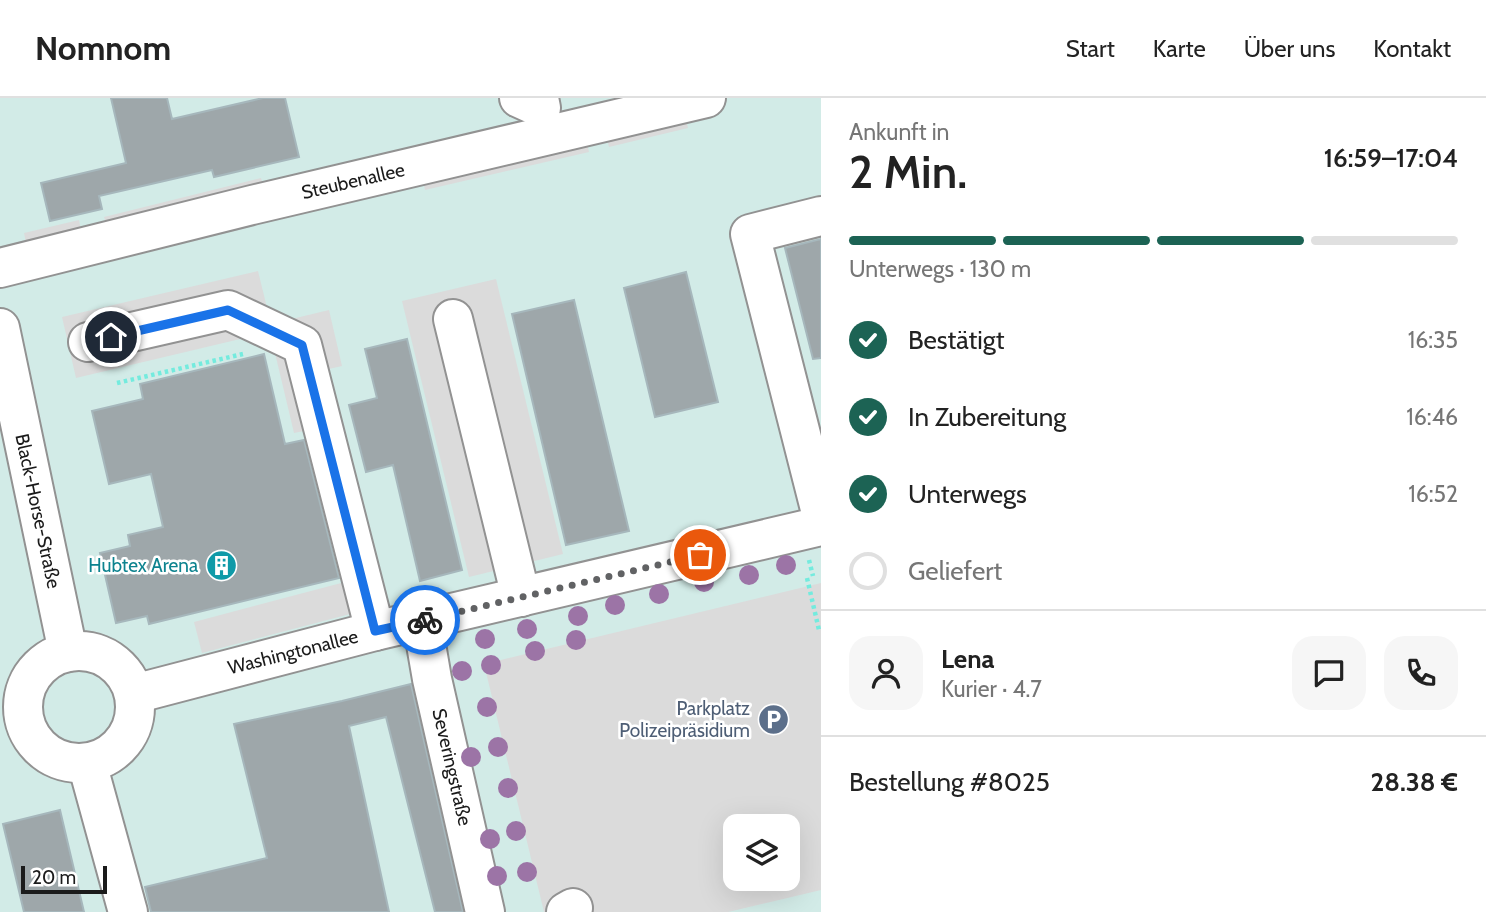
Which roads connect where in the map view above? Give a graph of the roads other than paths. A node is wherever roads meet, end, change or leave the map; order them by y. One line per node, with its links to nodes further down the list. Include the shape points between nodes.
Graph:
1 (706, 98): 2 (street, Steubenallee)
2 (536, 110): 4 (street, Steubenallee, via 252,205)
3 (821, 216): 8 (street, via 750,234)
4 (0, 268)
5 (453, 318): 10 (street)
6 (0, 328): 13 (street, Black-Horse-Straße)
7 (88, 342): 12 (street, via 228,310 302,345)
8 (821, 513)
9 (821, 526): 10 (street, Washingtonallee)
10 (521, 597): 11 (street, Washingtonallee)
11 (422, 621): 12 (street, Washingtonallee); 18 (street, Severingstraße)
12 (375, 631): 14 (street, Washingtonallee)
13 (68, 652): 14 (street, via 85,651 116,664); 15 (street, via 54,656 32,676)
14 (134, 694): 16 (street, via 133,724 126,738 116,750)
15 (12, 720): 16 (street, via 54,757)
16 (87, 763): 17 (street)
17 (128, 912)
18 (485, 912)

